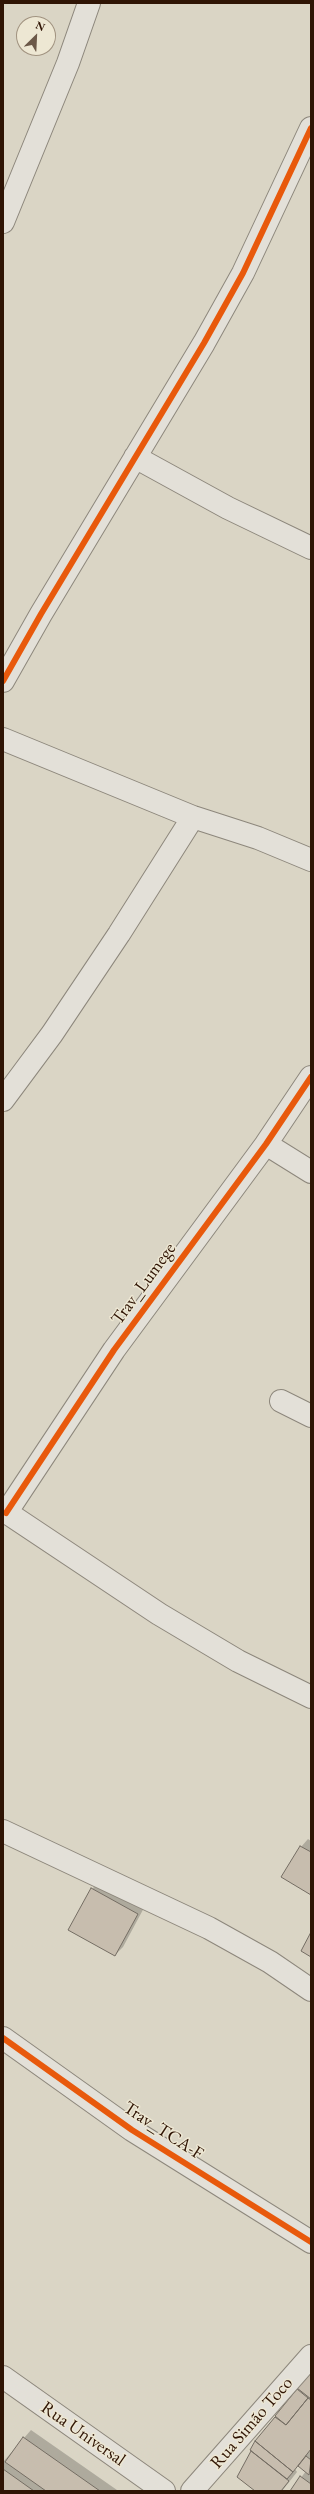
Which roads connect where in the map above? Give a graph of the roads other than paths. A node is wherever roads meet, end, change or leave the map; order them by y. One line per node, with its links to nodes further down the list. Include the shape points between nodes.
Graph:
1 (89, 3): 3 (street, via 68,62)
2 (311, 128): 4 (street, via 243,273 204,343)
3 (3, 222)
4 (134, 457): 5 (street, via 228,508); 6 (street)
5 (311, 548)
6 (3, 681)
7 (3, 739): 8 (street)
8 (193, 817): 9 (street, via 258,838); 11 (street, via 52,1034)
9 (311, 860)
10 (311, 1077): 12 (street, Trav_Lumege)
11 (3, 1100)
12 (266, 1144): 13 (street); 16 (street, Trav_Lumege, via 114,1350)
13 (311, 1172)
14 (281, 1401): 15 (street)
15 (311, 1416)
16 (5, 1511): 17 (street, via 160,1614 238,1661)
17 (311, 1698)
18 (3, 1831): 19 (street, via 208,1928 270,1962)
19 (311, 1990)
20 (3, 2038): 21 (street, Trav_TCA-F, via 132,2130)
21 (311, 2242)
22 (311, 2356): 25 (street, Rua Simão Toco)
23 (3, 2377): 24 (street, Rua Universal)
24 (164, 2491)
25 (192, 2491)

